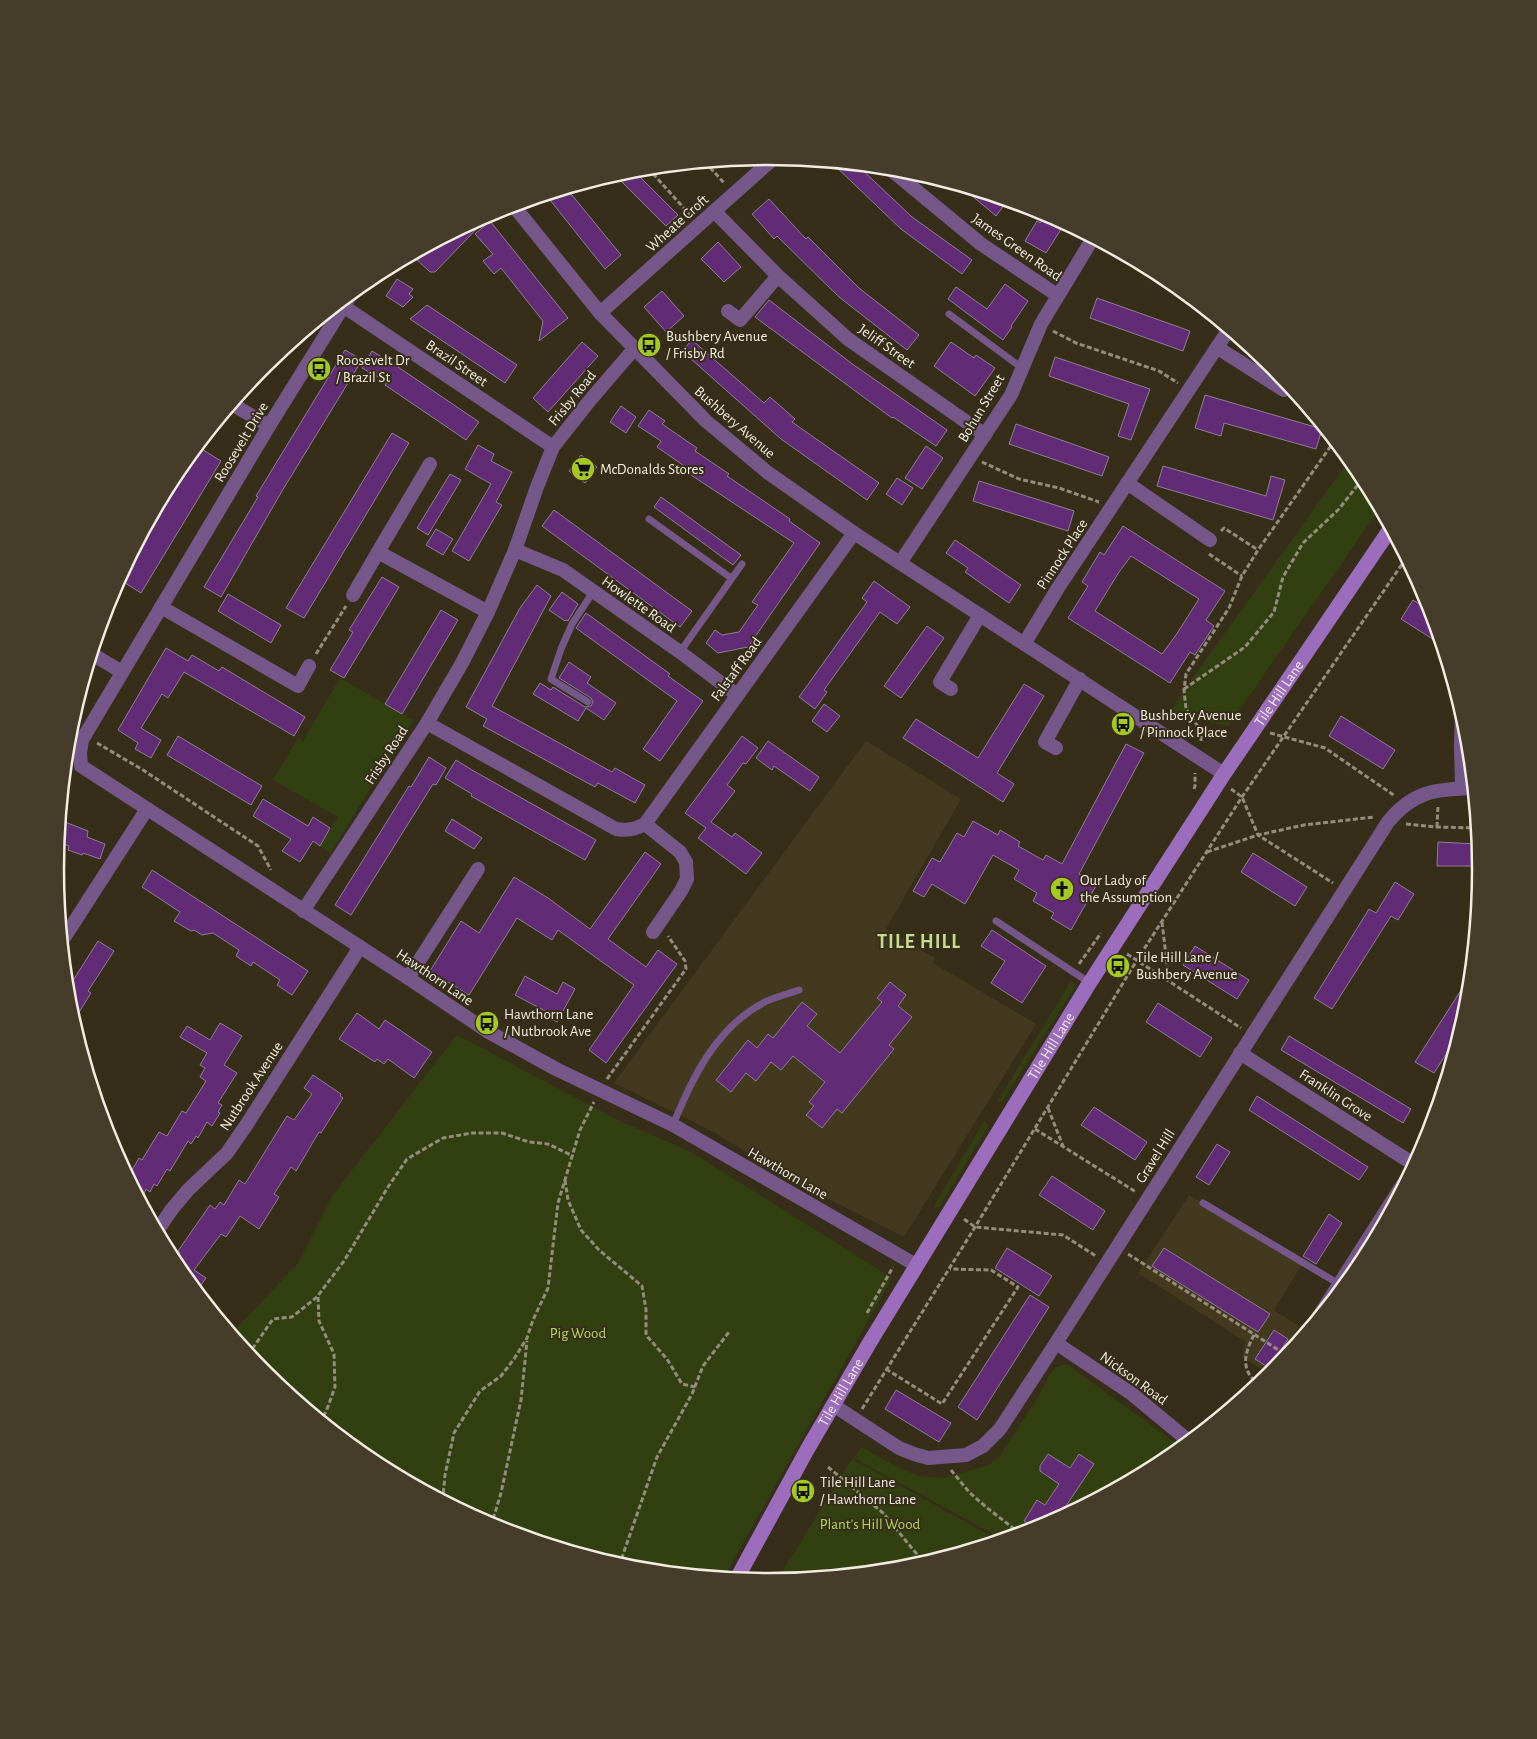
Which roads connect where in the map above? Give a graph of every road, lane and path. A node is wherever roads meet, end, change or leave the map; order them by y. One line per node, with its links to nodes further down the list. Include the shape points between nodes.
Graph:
1 (766, 165): 5 (street, Wheate Croft)
2 (710, 167): 5 (path)
3 (654, 175): 8 (path)
4 (900, 177): 11 (street, James Green Road, via 981,244)
5 (733, 194): 7 (street, Wheate Croft)
6 (518, 211): 15 (street, Bushbery Avenue)
7 (714, 211): 8 (street, Wheate Croft); 10 (street, Jeliff Street)
8 (698, 225): 15 (street, Wheate Croft)
9 (1090, 242): 11 (street, Bohun Street)
10 (778, 276): 14 (street, via 740,320); 26 (street, Jeliff Street, via 848,339)
11 (1057, 295): 17 (street, Bohun Street)
12 (344, 307): 28 (street, Brazil Street)
13 (342, 308): 25 (street, Roosevelt Drive)
14 (728, 311)
15 (600, 312): 20 (street, Bushbery Avenue)
16 (949, 314): 21 (lane)
17 (1041, 324): 21 (street, Bohun Street); 23 (path, via 1076,343 1159,371)
18 (1226, 334): 19 (street, Pinnock Place)
19 (1218, 348): 22 (street); 23 (street, Pinnock Place)
20 (634, 349): 28 (street, Frisby Road); 35 (street, Bushbery Avenue, via 735,446)
21 (1022, 368): 26 (street, Bohun Street, via 1011,395)
22 (1276, 381)
23 (1189, 389): 31 (street, Pinnock Place)
24 (237, 407): 25 (street)
25 (269, 426): 48 (street, Roosevelt Drive)
26 (985, 435): 29 (street, Bohun Street)
27 (1331, 445): 39 (path)
28 (553, 447): 38 (street, Frisby Road)
29 (971, 456): 33 (path, via 1019,479 1096,500); 41 (street, Bohun Street)
30 (430, 464): 40 (street)
31 (1127, 483): 33 (street, Pinnock Place); 37 (street)
32 (1358, 484): 58 (path, via 1339,509 1303,543 1283,577 1274,612 1245,647)
33 (1110, 509): 51 (street, Pinnock Place)
34 (649, 518): 45 (lane)
35 (854, 533): 41 (street, Bushbery Avenue); 59 (street, Falstaff Road)
36 (1388, 533): 68 (main road, Tile Hill Lane)
37 (1210, 540): 39 (path, via 1224,528); 44 (path, via 1206,553)
38 (515, 550): 46 (street, Howlette Road, via 563,570); 49 (street, Frisby Road)
39 (1258, 550): 44 (path)
40 (378, 552): 47 (street); 49 (street)
41 (900, 563): 50 (street, Bushbery Avenue)
42 (1403, 563): 62 (path)
43 (742, 564): 45 (lane)
44 (1242, 576): 58 (path, via 1229,608 1186,674)
45 (731, 578): 52 (lane)
46 (593, 592): 52 (street, Howlette Road); 60 (lane, via 560,648 551,679)
47 (353, 595): 54 (path)
48 (161, 607): 54 (street, via 298,686); 55 (street, Roosevelt Drive)
49 (488, 612): 61 (street, Frisby Road)
50 (980, 615): 51 (street, Bushbery Avenue); 57 (street, via 940,682)
51 (1024, 644): 56 (street, Bushbery Avenue)
52 (680, 652): 59 (street, Howlette Road)
53 (97, 657): 55 (street)
54 (309, 666)
55 (122, 672): 64 (street, Roosevelt Drive)
56 (1080, 679): 65 (street, via 1045,742); 66 (street, Bushbery Avenue)
57 (951, 689)
58 (1184, 690): 66 (path, via 1186,708 1200,731)
59 (737, 695): 75 (street, Falstaff Road)
60 (588, 702)
61 (427, 723): 75 (street, via 616,829 626,831); 82 (street, Frisby Road)
62 (1283, 736): 72 (path); 73 (path, via 1325,748)
63 (1461, 736): 69 (street)
64 (82, 740): 67 (street, Roosevelt Drive); 81 (path, via 96,742 143,770 258,846 278,888)
65 (1056, 748)
66 (1202, 759): 68 (street, Bushbery Avenue)
67 (81, 766): 74 (street, Hawthorn Lane)
68 (1224, 774): 71 (main road, Tile Hill Lane)
69 (1468, 788): 70 (street, Gravel Hill)
70 (1439, 790): 73 (street, Gravel Hill); 76 (path)
71 (1210, 795): 72 (path, via 1220,801 1229,788); 93 (main road, Tile Hill Lane)
72 (1242, 797): 77 (path); 78 (path)
73 (1406, 803): 80 (street, Gravel Hill, via 1388,822)
74 (147, 809): 81 (street, Hawthorn Lane); 87 (street)
75 (645, 824): 83 (street, via 680,852 686,862 687,880)
76 (1437, 828)
77 (1258, 835): 78 (path); 80 (path)
78 (1206, 852): 85 (path)
79 (478, 869): 91 (street)
80 (1344, 890): 95 (street, Gravel Hill)
81 (274, 892): 82 (street, Hawthorn Lane)
82 (303, 910): 88 (street, Hawthorn Lane)
83 (662, 919): 86 (street); 97 (path, via 669,940 685,961 686,969)
84 (996, 921): 93 (lane)
85 (1162, 921): 90 (path); 92 (path)
86 (653, 932)
87 (67, 933)
88 (360, 947): 91 (street, Hawthorn Lane); 109 (street, Nutbrook Avenue, via 227,1153 188,1190)
89 (1124, 952): 90 (path)
90 (1137, 960): 92 (path); 98 (path)
91 (408, 978): 97 (street, Hawthorn Lane, via 486,1031)
92 (1169, 981): 95 (path)
93 (1090, 983): 108 (main road, Tile Hill Lane)
94 (799, 990): 99 (lane, via 764,1002 738,1019 700,1066)
95 (1252, 1035): 96 (street, Gravel Hill)
96 (1240, 1053): 103 (street, Franklin Grove); 105 (street, Gravel Hill)
97 (598, 1094): 99 (street, Hawthorn Lane); 102 (path, via 580,1130)
98 (1048, 1108): 100 (path); 101 (path)
99 (673, 1125): 113 (street, Hawthorn Lane)
100 (1035, 1129): 101 (path); 110 (path)
101 (1064, 1147): 105 (path)
102 (573, 1156): 104 (path); 117 (path, via 548,1144 502,1133 472,1133 443,1138 408,1159)
103 (1410, 1162)
104 (565, 1179): 120 (path, via 558,1203 548,1288); 126 (path, via 568,1200 581,1230 599,1250 642,1286 646,1335 667,1359 682,1384)
105 (1147, 1200): 111 (street, Gravel Hill)
106 (1203, 1203): 116 (lane)
107 (1381, 1218): 114 (street)
108 (945, 1219): 110 (path, via 955,1225 960,1217); 113 (main road, Tile Hill Lane)
109 (160, 1226)
110 (975, 1227): 112 (path, via 1064,1235); 115 (path)
111 (1118, 1247): 112 (street, Gravel Hill); 119 (path)
112 (1107, 1263): 121 (street, Gravel Hill)
113 (916, 1265): 127 (main road, Tile Hill Lane)
114 (1349, 1268)
115 (950, 1269): 124 (path); 124 (path, via 991,1270 1018,1287 942,1404)
116 (1339, 1284)
117 (318, 1297): 122 (path, via 292,1317 273,1319); 128 (path, via 319,1321 334,1354 335,1387)
118 (729, 1332): 126 (path, via 702,1366)
119 (1254, 1334): 123 (path); 125 (path, via 1246,1357 1246,1368)
120 (527, 1338): 133 (path, via 501,1376 480,1392 454,1434); 134 (path, via 521,1400)
121 (1056, 1343): 130 (street, Nickson Road, via 1132,1394); 131 (street, Gravel Hill, via 1000,1429 983,1446 966,1454)
122 (252, 1349)
123 (1282, 1352)
124 (886, 1369): 129 (path)
125 (1253, 1381)
126 (695, 1387): 137 (path, via 657,1457)
127 (833, 1406): 129 (street, Gravel Hill); 138 (main road, Tile Hill Lane)
128 (323, 1416)
129 (855, 1420): 131 (street, Gravel Hill, via 899,1448 928,1458)
130 (1185, 1438)
131 (942, 1458): 135 (path, via 986,1508)
132 (828, 1468): 136 (path, via 882,1513)
133 (443, 1495)
134 (493, 1518)
135 (1016, 1529)
136 (920, 1558)
137 (622, 1559)
138 (740, 1573)

